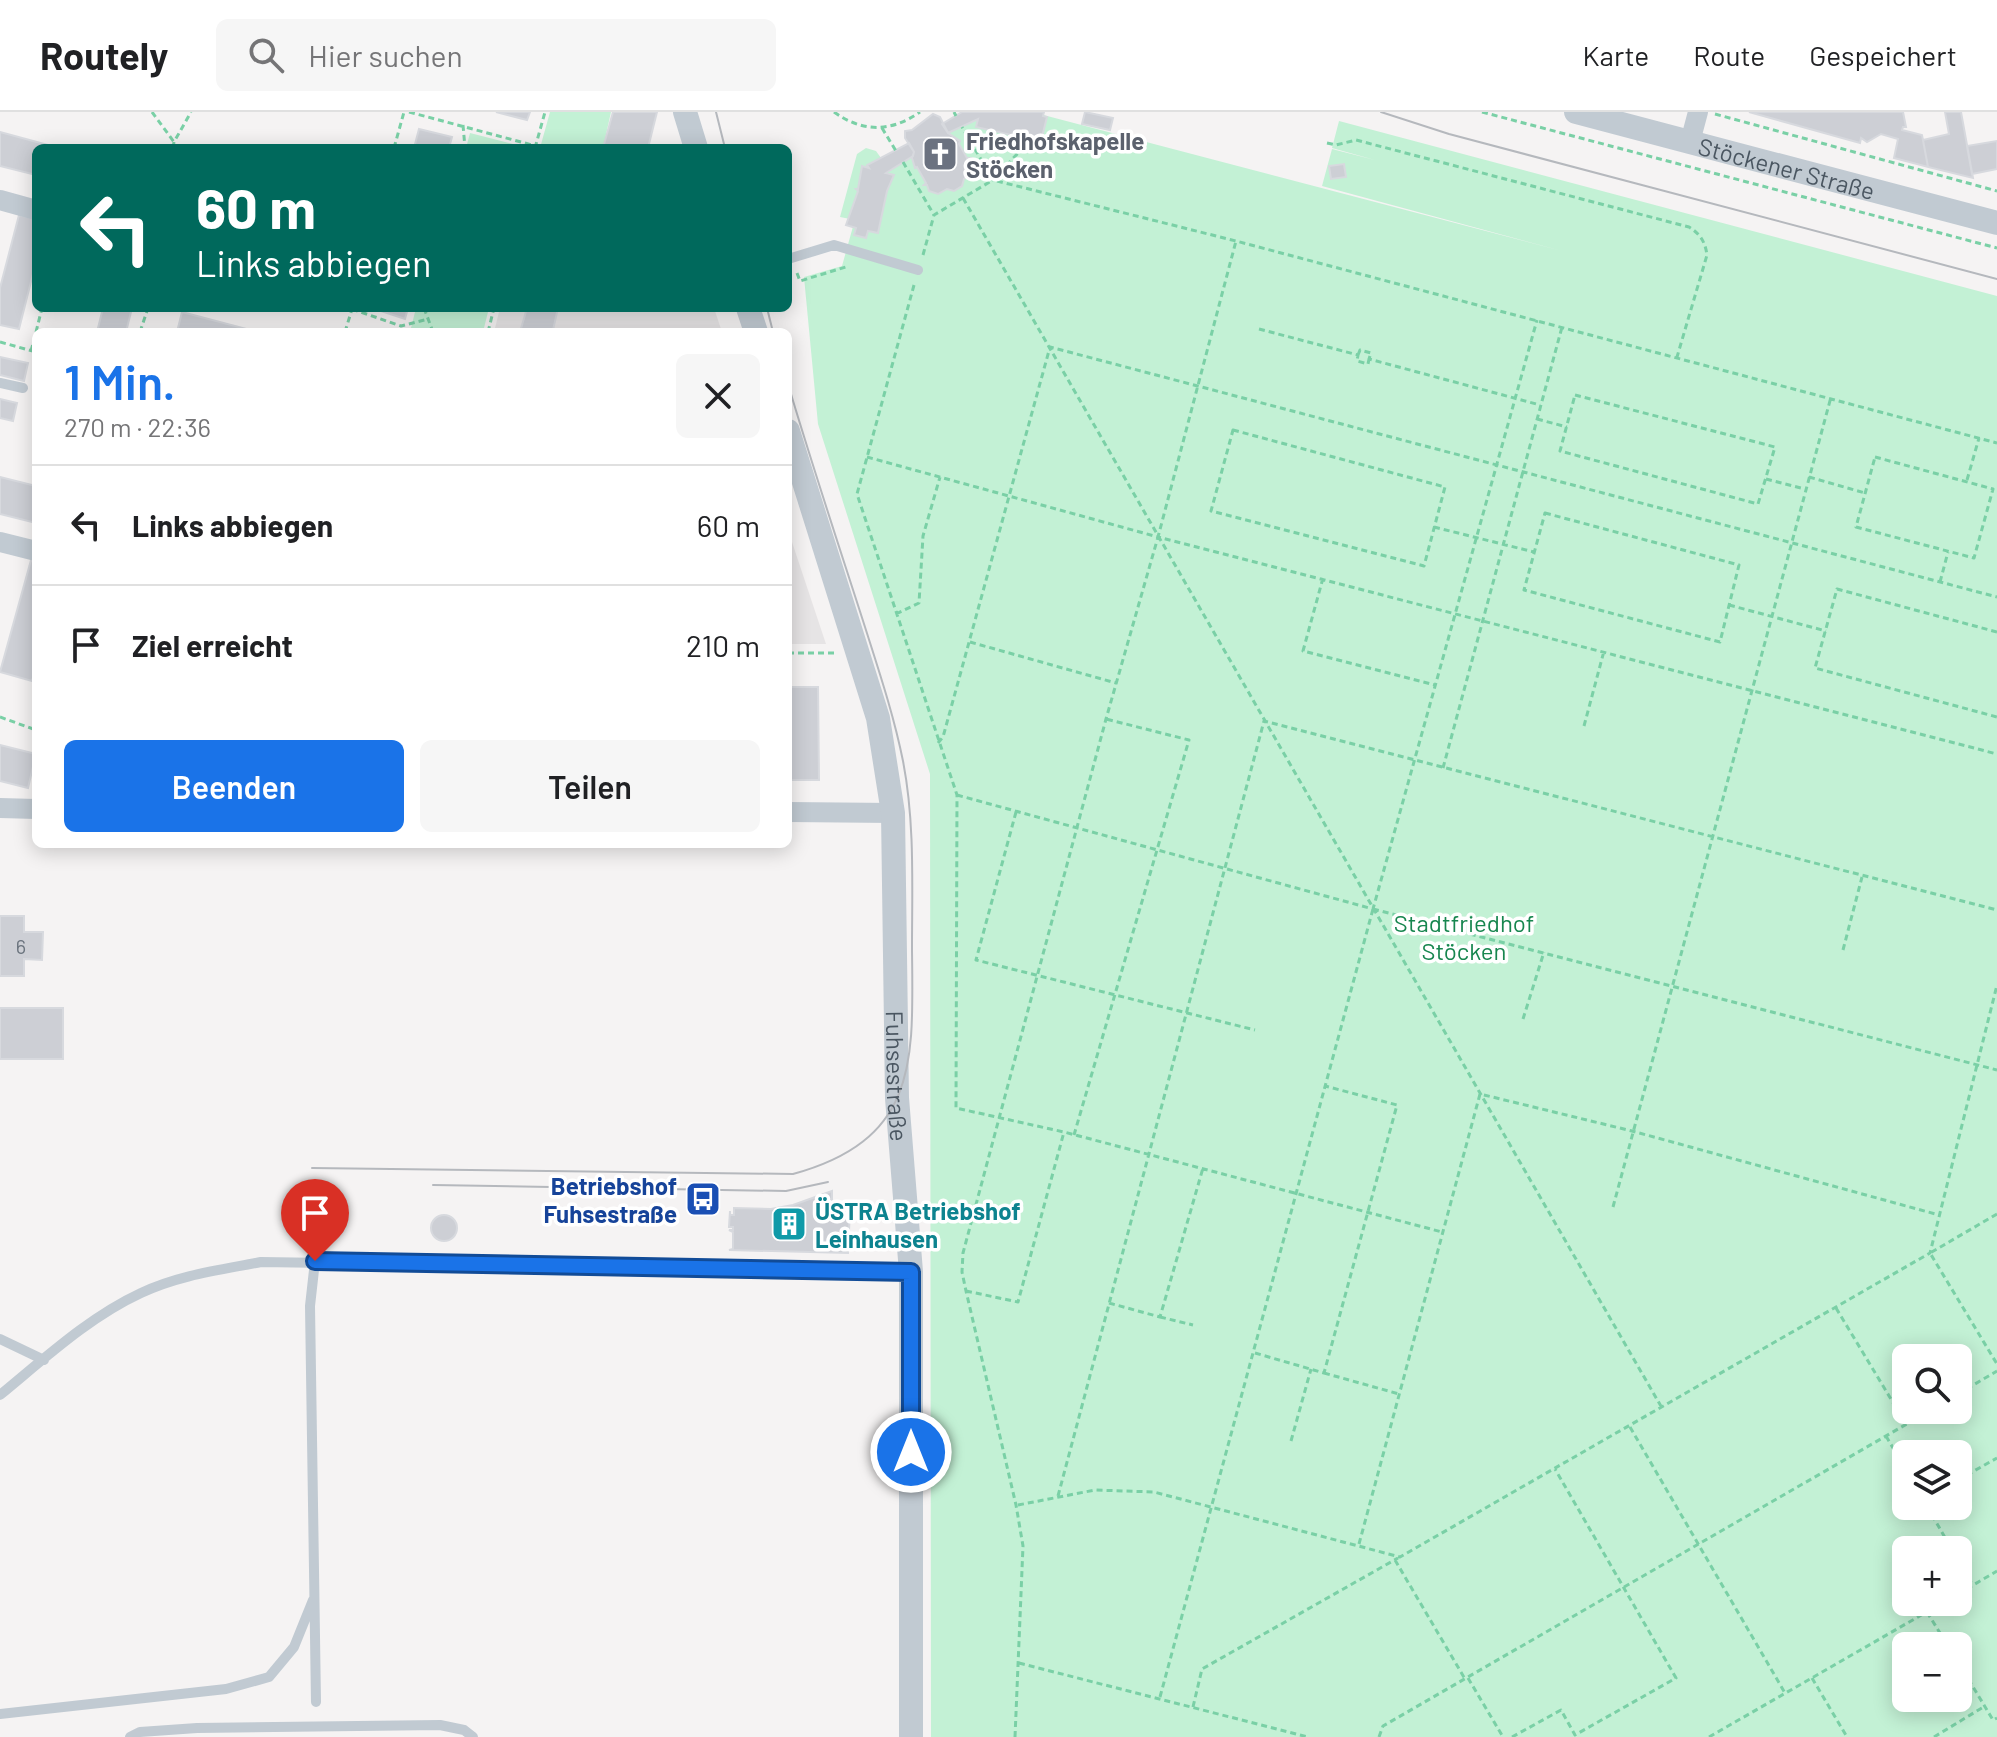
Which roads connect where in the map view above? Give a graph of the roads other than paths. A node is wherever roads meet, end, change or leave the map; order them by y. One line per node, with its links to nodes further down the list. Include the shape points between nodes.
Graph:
1 (685, 112): 5 (street)
2 (1576, 112): 4 (street, Stöckener Straße)
3 (1698, 112): 4 (street)
4 (1690, 142): 8 (street, Stöckener Straße)
5 (695, 144)
6 (0, 200): 7 (street)
7 (32, 209)
8 (1997, 223)
9 (792, 257): 10 (lane, via 834,245)
10 (918, 270)
11 (0, 383): 12 (lane)
12 (23, 388)
13 (792, 444): 19 (street, Fuhsestraße, via 878,718)
14 (0, 542): 15 (street)
15 (32, 550)
16 (0, 808): 17 (street)
17 (32, 809)
18 (792, 812): 19 (street)
19 (893, 813): 21 (street, Fuhsestraße, via 897,1098)
20 (315, 1261): 21 (lane); 23 (lane, via 261,1262 208,1271 140,1293); 25 (lane, via 310,1306)
21 (911, 1272): 30 (street, Fuhsestraße)
22 (0, 1339): 23 (lane)
23 (44, 1360): 24 (lane)
24 (0, 1395)
25 (316, 1595): 26 (lane); 27 (lane, via 294,1647 269,1677 226,1689)
26 (316, 1702)
27 (0, 1714)
28 (130, 1737): 29 (lane, via 197,1728 440,1725)
29 (473, 1737)
30 (911, 1737)

